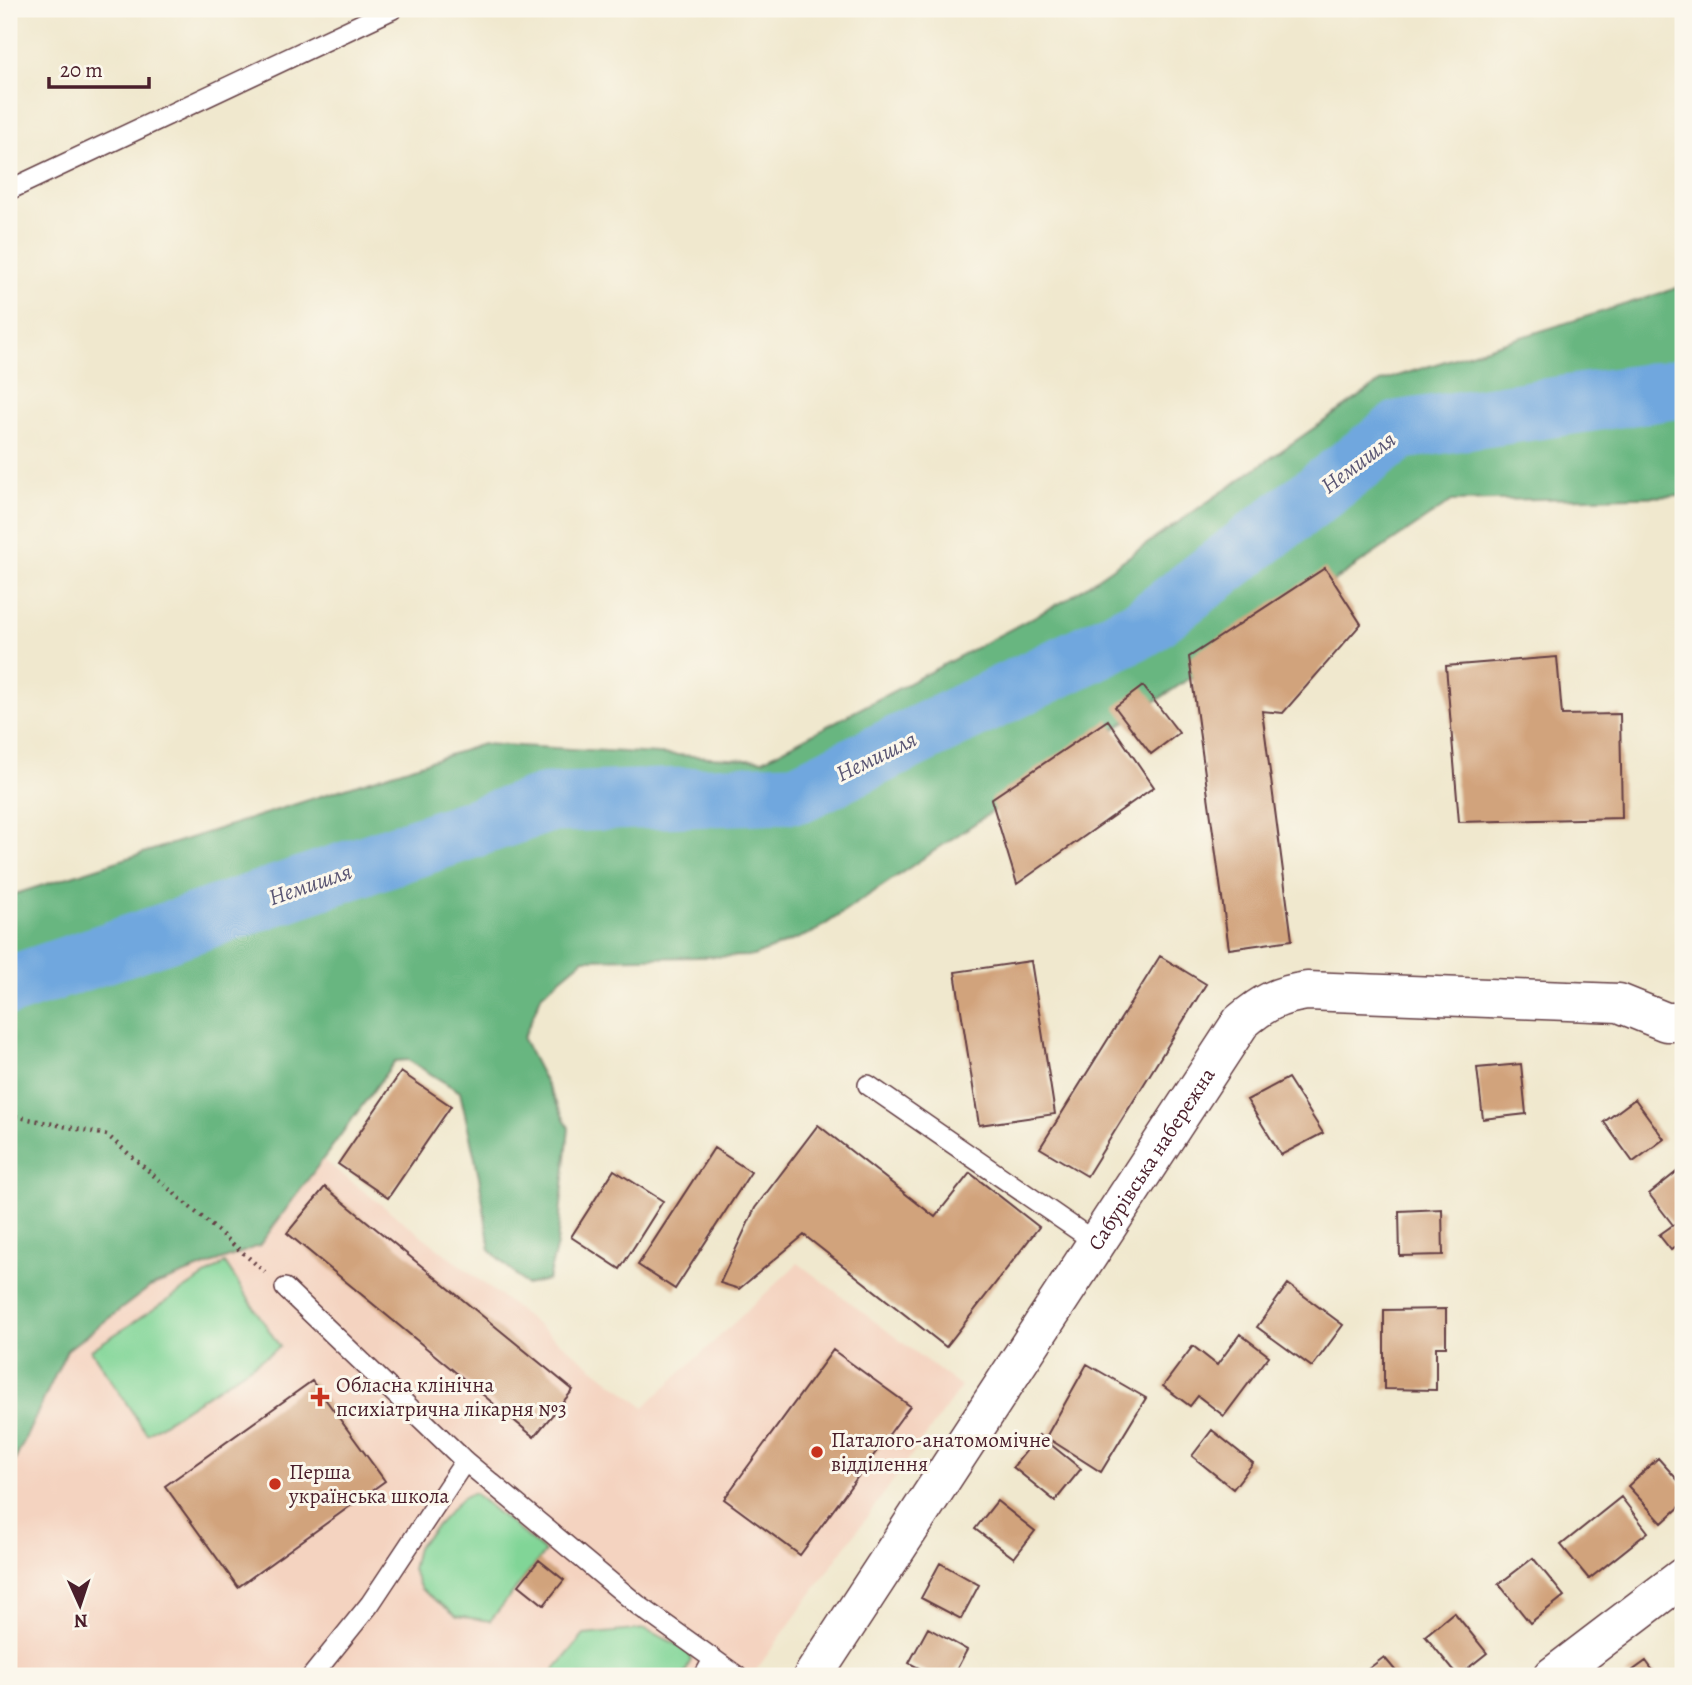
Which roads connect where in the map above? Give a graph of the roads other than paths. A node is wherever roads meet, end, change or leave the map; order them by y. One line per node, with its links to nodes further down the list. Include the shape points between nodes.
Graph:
1 (393, 9): 2 (lane)
2 (9, 190)
3 (1678, 1030): 5 (street, Сабурівська набережна, via 1619,1003 1307,991 1282,995 1241,1022)
4 (869, 1085): 5 (lane)
5 (1095, 1242): 12 (street, Сабурівська набережна)
6 (285, 1289): 7 (lane)
7 (465, 1461): 9 (lane); 10 (lane, via 370,1604)
8 (1683, 1577): 13 (street)
9 (709, 1668): 11 (lane)
10 (312, 1676)
11 (737, 1676)
12 (813, 1676)
13 (1553, 1676)

